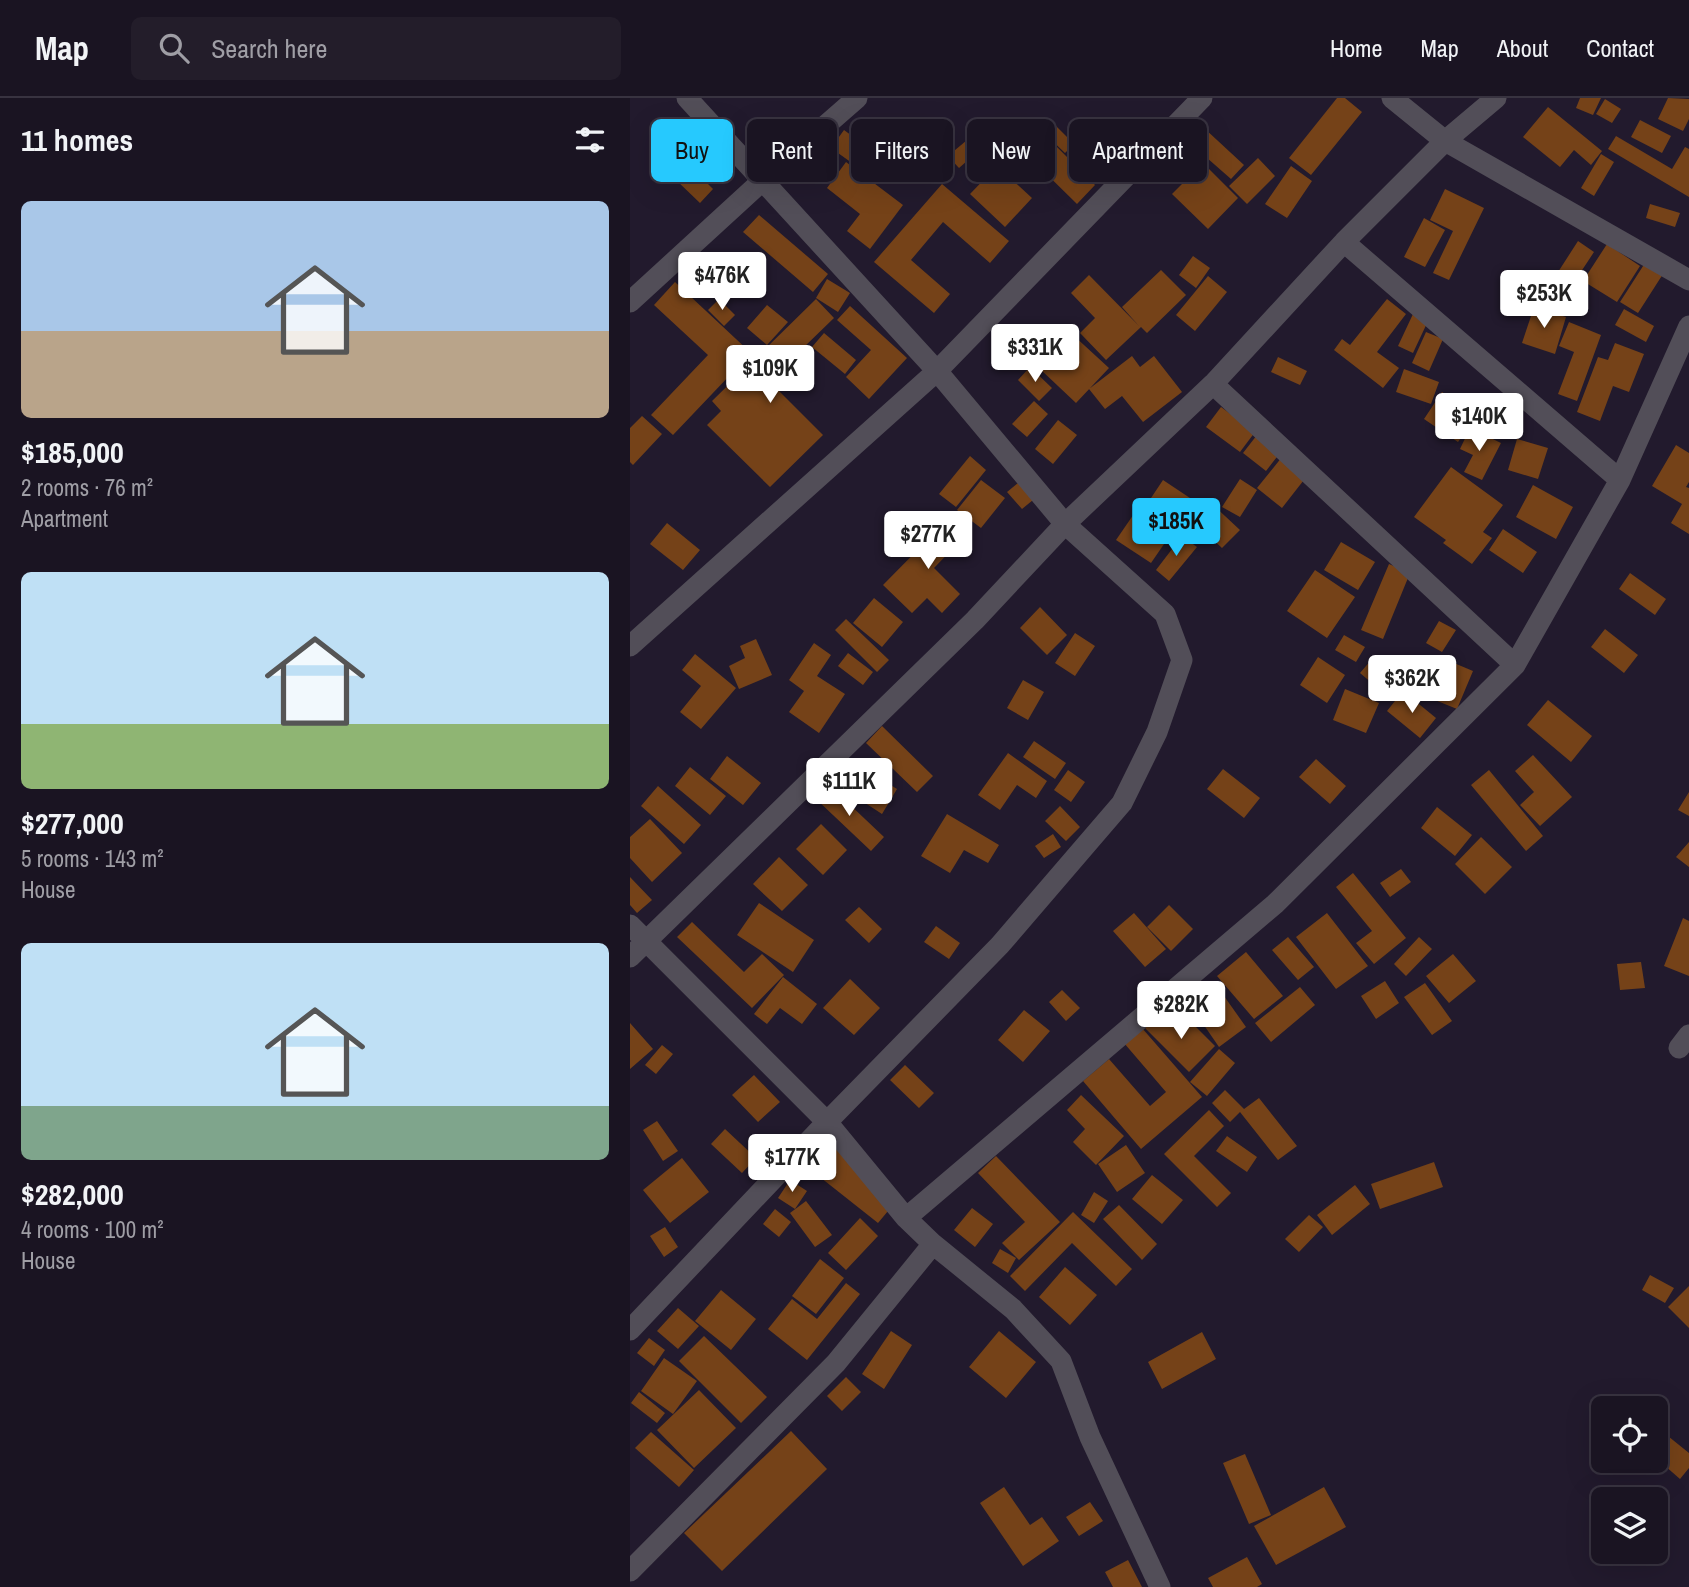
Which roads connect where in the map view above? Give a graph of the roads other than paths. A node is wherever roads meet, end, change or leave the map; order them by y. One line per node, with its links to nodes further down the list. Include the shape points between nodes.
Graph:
1 (687, 98): 8 (street)
2 (857, 98): 6 (street)
3 (1202, 98): 15 (street)
4 (1392, 98): 7 (street)
5 (1496, 98): 7 (street)
6 (833, 119)
7 (1445, 141): 11 (street); 12 (street)
8 (747, 164)
9 (761, 182): 13 (street)
10 (763, 182): 15 (street)
11 (1345, 242): 16 (street); 17 (street)
12 (1689, 280)
13 (630, 302)
14 (1689, 326): 17 (street)
15 (937, 371): 18 (street); 19 (street)
16 (1213, 384): 18 (street); 20 (street)
17 (1620, 480): 20 (street)
18 (1065, 524): 22 (street, via 975,620); 24 (street, via 1165,614 1182,660 1157,733 1122,803 1000,945)
19 (630, 646)
20 (1515, 665): 25 (street, via 1275,904)
21 (630, 925): 22 (street)
22 (645, 942): 23 (street); 24 (street)
23 (630, 957)
24 (827, 1122): 25 (street); 27 (street)
25 (906, 1218): 26 (street)
26 (933, 1244): 28 (street, via 836,1363); 29 (street, via 1013,1308 1061,1361 1090,1437)
27 (630, 1330)
28 (630, 1571)
29 (1160, 1587)

